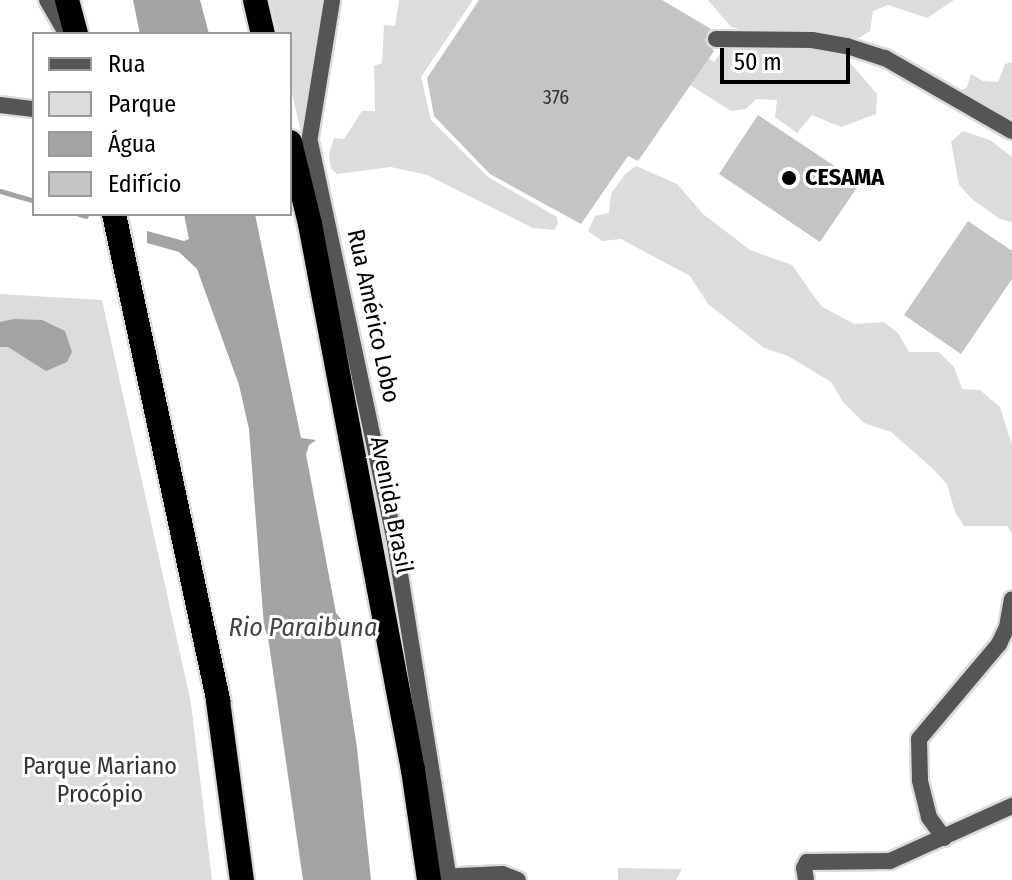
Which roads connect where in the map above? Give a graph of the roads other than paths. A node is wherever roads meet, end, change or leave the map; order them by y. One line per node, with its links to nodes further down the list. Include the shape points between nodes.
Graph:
1 (47, 0): 5 (street)
2 (67, 0): 6 (highway)
3 (255, 0): 7 (highway)
4 (332, 0): 12 (street, Rua Américo Lobo)
5 (66, 32)
6 (75, 32)
7 (263, 32)
8 (716, 39): 11 (street, via 812,40 847,46 885,58)
9 (0, 105): 10 (street)
10 (32, 109)
11 (1012, 131)
12 (300, 142): 19 (highway, Avenida Brasil, via 301,186 410,754); 19 (street, Rua Américo Lobo, via 392,529)
13 (114, 216): 20 (highway, via 218,701)
14 (1012, 599): 15 (street)
15 (1010, 627): 17 (street, via 919,739 920,780 929,817)
16 (1012, 806): 17 (street)
17 (944, 838): 18 (street, via 890,861 813,860)
18 (805, 874)
19 (439, 879): 21 (street, via 502,874)
20 (242, 880)
21 (518, 880)

